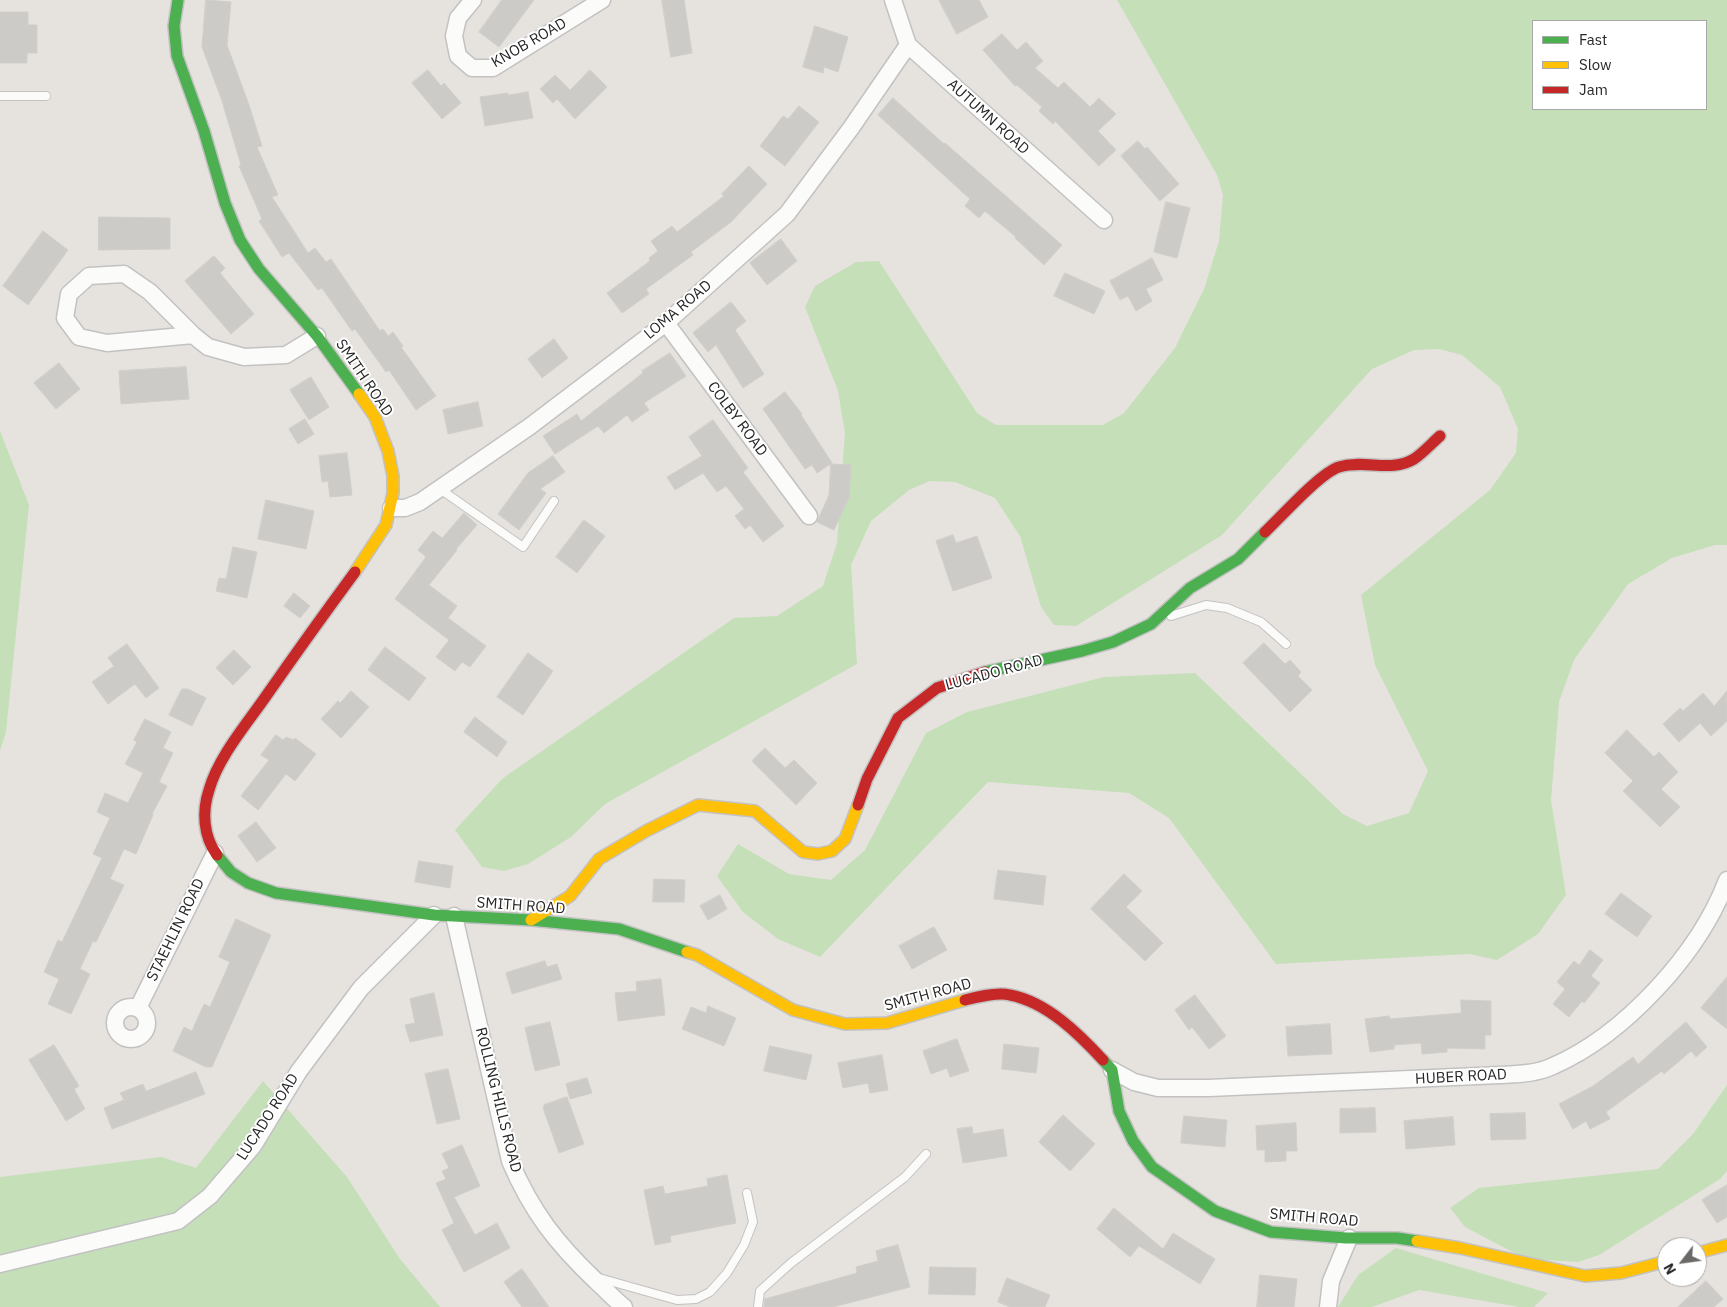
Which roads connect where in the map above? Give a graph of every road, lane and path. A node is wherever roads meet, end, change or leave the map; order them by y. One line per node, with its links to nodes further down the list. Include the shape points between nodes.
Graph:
1 (178, 0): 11 (street, SMITH ROAD, via 174,26 177,56 240,240 259,269)
2 (472, 0): 3 (street, KNOB ROAD, via 458,18 454,36 458,56 472,68 494,68)
3 (602, 0)
4 (893, 0): 5 (street, AUTUMN ROAD)
5 (908, 45): 8 (street, AUTUMN ROAD); 9 (street, LOMA ROAD, via 787,214)
6 (0, 96): 7 (lane)
7 (46, 96)
8 (1104, 220)
9 (666, 323): 13 (street, LOMA ROAD, via 529,427); 16 (street, COLBY ROAD)
10 (193, 335): 10 (street, via 107,343 79,337 65,318 69,294 89,276 124,274 150,292); 11 (street, via 208,347 244,357 286,355)
11 (317, 336): 15 (street, SMITH ROAD, via 375,417 388,451 393,476)
12 (1440, 436): 17 (street, LUCADO ROAD, via 1414,459 1395,466 1358,463 1338,467 1321,478 1238,559 1190,588)
13 (440, 489): 14 (lane, via 523,547); 15 (street, LOMA ROAD, via 406,508)
14 (554, 501)
15 (391, 508): 19 (street, SMITH ROAD, via 377,540 218,767 204,813 207,835)
16 (809, 516)
17 (1151, 624): 18 (lane, via 1206,605 1227,608 1261,622); 23 (street, LUCADO ROAD, via 1113,642 992,670 937,688 898,718 867,779 845,838 832,852 803,852 755,811 698,805 600,859 570,896)
18 (1286, 644)
19 (215, 853): 21 (street, SMITH ROAD, via 231,872 276,893); 24 (street, STAEHLIN ROAD)
20 (1727, 880): 25 (street, HUBER ROAD, via 1688,953 1642,1004 1608,1033 1551,1067 1530,1073 1500,1075 1209,1088 1158,1088 1134,1082)
21 (434, 915): 22 (street, SMITH ROAD); 31 (street, LUCADO ROAD, via 361,988 299,1070 253,1146 210,1196 178,1221)
22 (454, 916): 23 (street, SMITH ROAD); 33 (street, ROLLING HILLS ROAD, via 510,1161 540,1220 567,1253)
23 (531, 920): 25 (street, SMITH ROAD, via 619,929 697,955 793,1010 845,1024 887,1023 976,997 1009,994 1037,1004 1059,1018 1081,1036)
24 (138, 1008)
25 (1112, 1070): 28 (street, SMITH ROAD, via 1119,1111 1133,1141 1152,1167 1215,1211 1271,1232)
26 (926, 1154): 35 (lane, via 905,1177 791,1263 760,1291)
27 (747, 1193): 33 (lane, via 753,1222 744,1244 710,1292 696,1299 677,1300)
28 (1349, 1238): 32 (street, SMITH ROAD, via 1398,1238 1460,1248 1585,1276 1621,1273); 36 (street, via 1331,1281)
29 (1727, 1244): 30 (street)
30 (1707, 1250)
31 (0, 1264)
32 (1657, 1264)
33 (592, 1276): 34 (street, ROLLING HILLS ROAD)
34 (624, 1307)
35 (758, 1307)
36 (1328, 1307)

